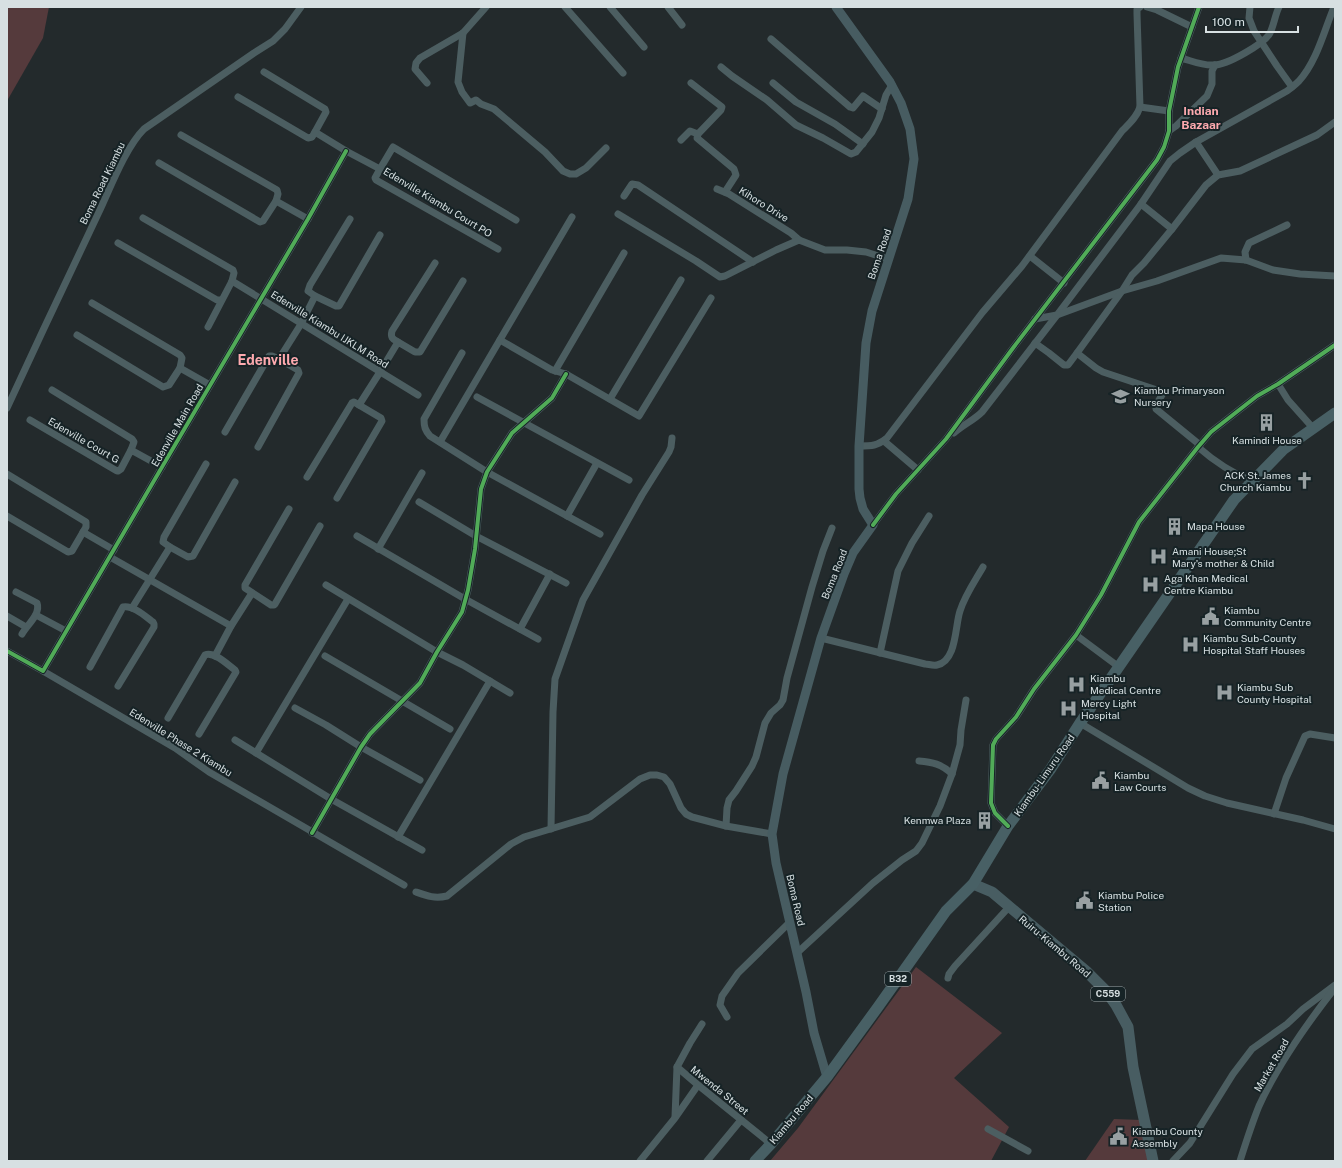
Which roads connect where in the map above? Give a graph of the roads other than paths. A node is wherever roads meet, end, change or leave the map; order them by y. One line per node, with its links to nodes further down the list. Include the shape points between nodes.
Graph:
1 (301, 7): 107 (street, Boma Road Kiambu, via 273,41 139,134 122,163)
2 (486, 7): 15 (street)
3 (565, 7): 23 (street)
4 (610, 7): 18 (street)
5 (668, 7): 13 (street)
6 (836, 7): 27 (main road, Boma Road)
7 (1140, 7): 30 (street, via 1137,14)
8 (1147, 7): 14 (street)
9 (1199, 7): 14 (street)
10 (1250, 7): 17 (street, via 1249,18)
11 (1279, 7): 17 (street, via 1270,32)
12 (1334, 7): 28 (street, via 1318,49 1308,68)
13 (682, 25)
14 (1192, 27): 19 (street)
15 (463, 33): 24 (street, via 420,58 416,63 415,69); 41 (street, via 458,82 470,103 476,100 494,108 563,171 570,174 576,174 586,168)
16 (771, 38): 31 (street, via 850,107 856,106 863,96)
17 (1262, 42): 20 (street, via 1237,57); 28 (street)
18 (644, 47)
19 (1181, 58): 20 (street); 32 (street)
20 (1215, 65): 34 (street, via 1207,96)
21 (721, 67): 40 (street, via 767,100 796,125 851,154)
22 (264, 72): 35 (street, via 326,109)
23 (623, 73)
24 (427, 83)
25 (691, 83): 36 (street, via 722,107)
26 (773, 84): 40 (street, via 796,102 835,124)
27 (892, 85): 31 (street); 67 (main road, Boma Road, via 910,129 914,159 908,199)
28 (1292, 87): 39 (street)
29 (238, 97): 35 (street, via 308,138 312,138)
30 (1140, 107): 32 (street); 66 (street, via 1134,119 1122,131)
31 (882, 109): 40 (street, via 872,132)
32 (1169, 111): 34 (street)
33 (1335, 122): 47 (street, via 1317,134 1240,171)
34 (1168, 131): 43 (street)
35 (315, 132): 42 (street)
36 (698, 134): 38 (street, via 690,131); 49 (street, via 698,141 736,172)
37 (181, 135): 51 (street, via 277,190)
38 (682, 140)
39 (1196, 142): 44 (street); 47 (street)
40 (863, 144)
41 (606, 148)
42 (346, 151): 46 (street); 56 (street, Edenville Main Road)
43 (1160, 154): 44 (street); 75 (street)
44 (1170, 161): 52 (street)
45 (159, 163): 51 (street, via 260,222)
46 (380, 169): 58 (street, via 394,147); 64 (street, Edenville Kiambu Court PO, via 376,180)
47 (1218, 175): 60 (street, via 1206,185)
48 (717, 189): 49 (street, Kihoro Drive)
49 (725, 192): 62 (street, Kihoro Drive)
50 (624, 196): 70 (street, via 632,184 638,185)
51 (276, 200): 56 (street)
52 (1141, 204): 60 (street); 82 (street)
53 (618, 214): 70 (street, via 720,277)
54 (572, 217): 87 (street)
55 (143, 218): 73 (street, via 232,268)
56 (308, 219): 78 (street, Edenville Main Road)
57 (350, 219): 77 (street, via 308,288)
58 (516, 220)
59 (1287, 225): 68 (street, via 1249,243 1245,252)
60 (1172, 229): 76 (street, via 1132,275)
61 (380, 235): 77 (street, via 339,306)
62 (799, 240): 67 (street, Kihoro Drive, via 825,250 866,252); 70 (street)
63 (118, 242): 80 (street)
64 (498, 249)
65 (624, 253): 97 (street)
66 (1030, 256): 75 (street); 115 (street, via 982,313)
67 (888, 259): 117 (main road, Boma Road, via 872,311 866,344)
68 (1246, 260): 71 (street, via 1273,270); 76 (street, via 1221,258)
69 (435, 262): 88 (street, via 397,321 391,335 392,339)
70 (754, 262)
71 (1335, 276)
72 (682, 280): 105 (street)
73 (232, 281): 78 (street, Edenville Kiambu IJKLM Road); 80 (street)
74 (463, 281): 88 (street, via 420,352 415,352)
75 (1064, 283): 83 (street)
76 (1122, 291): 82 (street); 93 (street)
77 (315, 296): 84 (street)
78 (261, 298): 84 (street, Edenville Kiambu IJKLM Road); 101 (street, Edenville Main Road)
79 (711, 298): 105 (street, via 639,416)
80 (221, 300): 85 (street)
81 (92, 303): 96 (street, via 180,355)
82 (1057, 315): 83 (street); 89 (street)
83 (1035, 319): 91 (street)
84 (301, 324): 95 (street); 98 (street, Edenville Kiambu IJKLM Road)
85 (208, 327)
86 (76, 335): 96 (street, via 163,387 169,385)
87 (500, 340): 97 (street); 116 (street)
88 (398, 342): 98 (street)
89 (1035, 343): 93 (street, via 1064,365 1068,365); 94 (street)
90 (1335, 345): 100 (street)
91 (1013, 348): 94 (street); 114 (street)
92 (462, 353): 116 (street, via 424,419 426,432)
93 (1077, 353): 118 (street, via 1103,372 1160,391 1162,395 1156,409)
94 (1024, 357): 114 (street, via 982,412)
95 (279, 359): 112 (street, via 270,356); 119 (street, via 299,373)
96 (180, 368): 101 (street)
97 (555, 371): 99 (street)
98 (380, 372): 103 (street, Edenville Kiambu IJKLM Road); 106 (street)
99 (566, 374): 105 (street); 110 (street, via 552,398)
100 (1278, 384): 111 (street, via 1288,400); 118 (street, via 1228,418)
101 (210, 385): 123 (street, Edenville Main Road)
102 (52, 390): 120 (street, via 132,439 134,442)
103 (418, 395)
104 (477, 397): 110 (street)
105 (610, 399)
106 (359, 405): 128 (street, via 352,403); 132 (street, via 381,418 382,422)
107 (7, 408)
108 (1335, 413): 111 (highway, Kiambu-Limuru Road / B32)
109 (30, 420): 120 (street, Edenville Court G, via 118,471)
110 (523, 422): 121 (street); 125 (street, via 512,433)
111 (1313, 428): 130 (highway, Kiambu-Limuru Road / B32, via 1284,448)
112 (225, 432)
113 (672, 438): 197 (street, via 669,452 583,600 555,679)
114 (946, 439): 124 (street)
115 (884, 440): 117 (street, via 872,446); 124 (street)
116 (440, 442): 125 (street)
117 (859, 446): 138 (main road, Boma Road, via 860,498 863,509)
118 (1199, 446): 130 (street, via 1226,469); 165 (street, via 1139,522 1101,595)
119 (258, 447)
120 (131, 450): 123 (street, Edenville Court G)
121 (597, 463): 129 (street); 136 (street)
122 (206, 464): 145 (street, via 164,537 163,542)
123 (162, 467): 147 (street, Edenville Main Road)
124 (918, 470): 138 (street)
125 (487, 472): 136 (street); 144 (street, via 481,489)
126 (7, 474): 141 (street, via 86,522)
127 (422, 474): 146 (street)
128 (307, 477)
129 (629, 480)
130 (1252, 481): 174 (highway, Kiambu-Limuru Road / B32, via 1229,506)
131 (235, 482): 145 (street, via 193,556 188,557)
132 (337, 498)
133 (419, 502): 144 (street)
134 (289, 508): 154 (street, via 245,585)
135 (7, 516): 141 (street, via 68,552)
136 (567, 516): 142 (street)
137 (929, 516): 170 (street, via 898,571)
138 (873, 525): 166 (main road, Boma Road, via 853,553)
139 (320, 526): 154 (street, via 274,606)
140 (832, 528): 195 (street, via 812,587 783,700 771,712 765,723 752,766 728,800)
141 (83, 532): 147 (street)
142 (600, 534)
143 (357, 536): 146 (street)
144 (476, 536): 149 (street); 156 (street)
145 (170, 547): 150 (street)
146 (378, 549): 156 (street)
147 (112, 554): 150 (street); 163 (street, Edenville Main Road)
148 (983, 567): 170 (street, via 960,611 952,647 944,662 937,665 924,664)
149 (550, 574): 151 (street); 162 (street)
150 (149, 580): 157 (street); 160 (street)
151 (566, 583)
152 (326, 585): 155 (street)
153 (16, 592): 158 (street, via 37,603)
154 (252, 593): 160 (street)
155 (348, 599): 169 (street); 189 (street)
156 (465, 599): 162 (street); 169 (street, via 462,612)
157 (132, 608): 173 (street, via 126,606 122,609); 177 (street, via 154,624)
158 (36, 615): 161 (street); 163 (street)
159 (7, 616): 161 (street)
160 (231, 626): 171 (street)
161 (26, 627): 164 (street)
162 (520, 629): 167 (street)
163 (66, 631): 175 (street, Edenville Main Road)
164 (22, 634)
165 (1076, 635): 174 (street); 196 (street, via 993,745 991,803 995,813)
166 (821, 638): 170 (street); 200 (main road, Boma Road, via 783,774)
167 (538, 639)
168 (7, 651): 175 (street)
169 (437, 652): 176 (street); 180 (street, via 420,683)
170 (880, 653)
171 (215, 656): 182 (street, via 207,653 205,655); 185 (street, via 236,672)
172 (325, 656): 180 (street)
173 (90, 667)
174 (1119, 667): 183 (highway, Kiambu-Limuru Road / B32)
175 (43, 671): 199 (street, Edenville Phase 2 Kiambu)
176 (490, 681): 178 (street); 201 (street)
177 (118, 686)
178 (510, 693)
179 (966, 700): 191 (street, via 960,746)
180 (403, 701): 184 (street); 188 (street, via 370,734)
181 (295, 708): 188 (street)
182 (168, 718)
183 (1080, 723): 194 (street, via 1205,796); 196 (highway, Kiambu-Limuru Road / B32, via 1050,770)
184 (450, 729)
185 (199, 734)
186 (1335, 738): 194 (street, via 1310,734 1305,736 1286,778)
187 (235, 740): 189 (street)
188 (361, 747): 192 (street); 193 (street)
189 (256, 753): 193 (street)
190 (919, 761): 191 (street, via 939,764)
191 (952, 774): 208 (street, via 940,806 916,851 873,883)
192 (420, 780)
193 (331, 799): 199 (street); 201 (street)
194 (1274, 814): 198 (street)
195 (726, 826): 197 (street, via 686,814 664,777 650,775 640,779 590,817); 200 (street)
196 (1008, 826): 203 (highway, Kiambu-Limuru Road / B32)
197 (551, 828): 205 (street, via 511,844 447,896 430,897)
198 (1335, 829)
199 (311, 832): 204 (street, Edenville Phase 2 Kiambu)
200 (772, 834): 207 (main road, Boma Road, via 776,864)
201 (398, 837): 202 (street)
202 (422, 850)
203 (973, 884): 206 (main road, Ruiru-Kiambu Road / C559, via 992,892); 214 (highway, Kiambu-Limuru Road / B32, via 946,911)
204 (404, 885)
205 (416, 892)
206 (1009, 907): 209 (street, via 955,966); 224 (main road, Ruiru-Kiambu Road / C559, via 1086,971 1116,1005 1128,1027 1133,1067)
207 (790, 922): 208 (main road, Boma Road); 211 (street, via 738,974 722,996 720,1005)
208 (797, 953): 214 (main road, Boma Road, via 814,1033)
209 (948, 978)
210 (1335, 986): 225 (street, via 1252,1049 1233,1074 1190,1143); 226 (street, Market Road, via 1289,1052 1259,1105)
211 (727, 1017)
212 (702, 1024): 213 (street, Mwenda Street)
213 (677, 1067): 215 (street, Mwenda Street); 216 (street)
214 (827, 1077): 219 (highway, Kiambu Road / B32)
215 (698, 1085): 216 (street); 217 (street, Mwenda Street)
216 (675, 1118): 221 (street)
217 (741, 1120): 219 (street, Mwenda Street); 222 (street)
218 (988, 1128): 220 (street)
219 (771, 1144): 223 (highway, Kiambu Road / B32)
220 (1028, 1150)
221 (640, 1161)
222 (707, 1161)
223 (755, 1161)
224 (1154, 1161)
225 (1173, 1161)
226 (1240, 1161)

